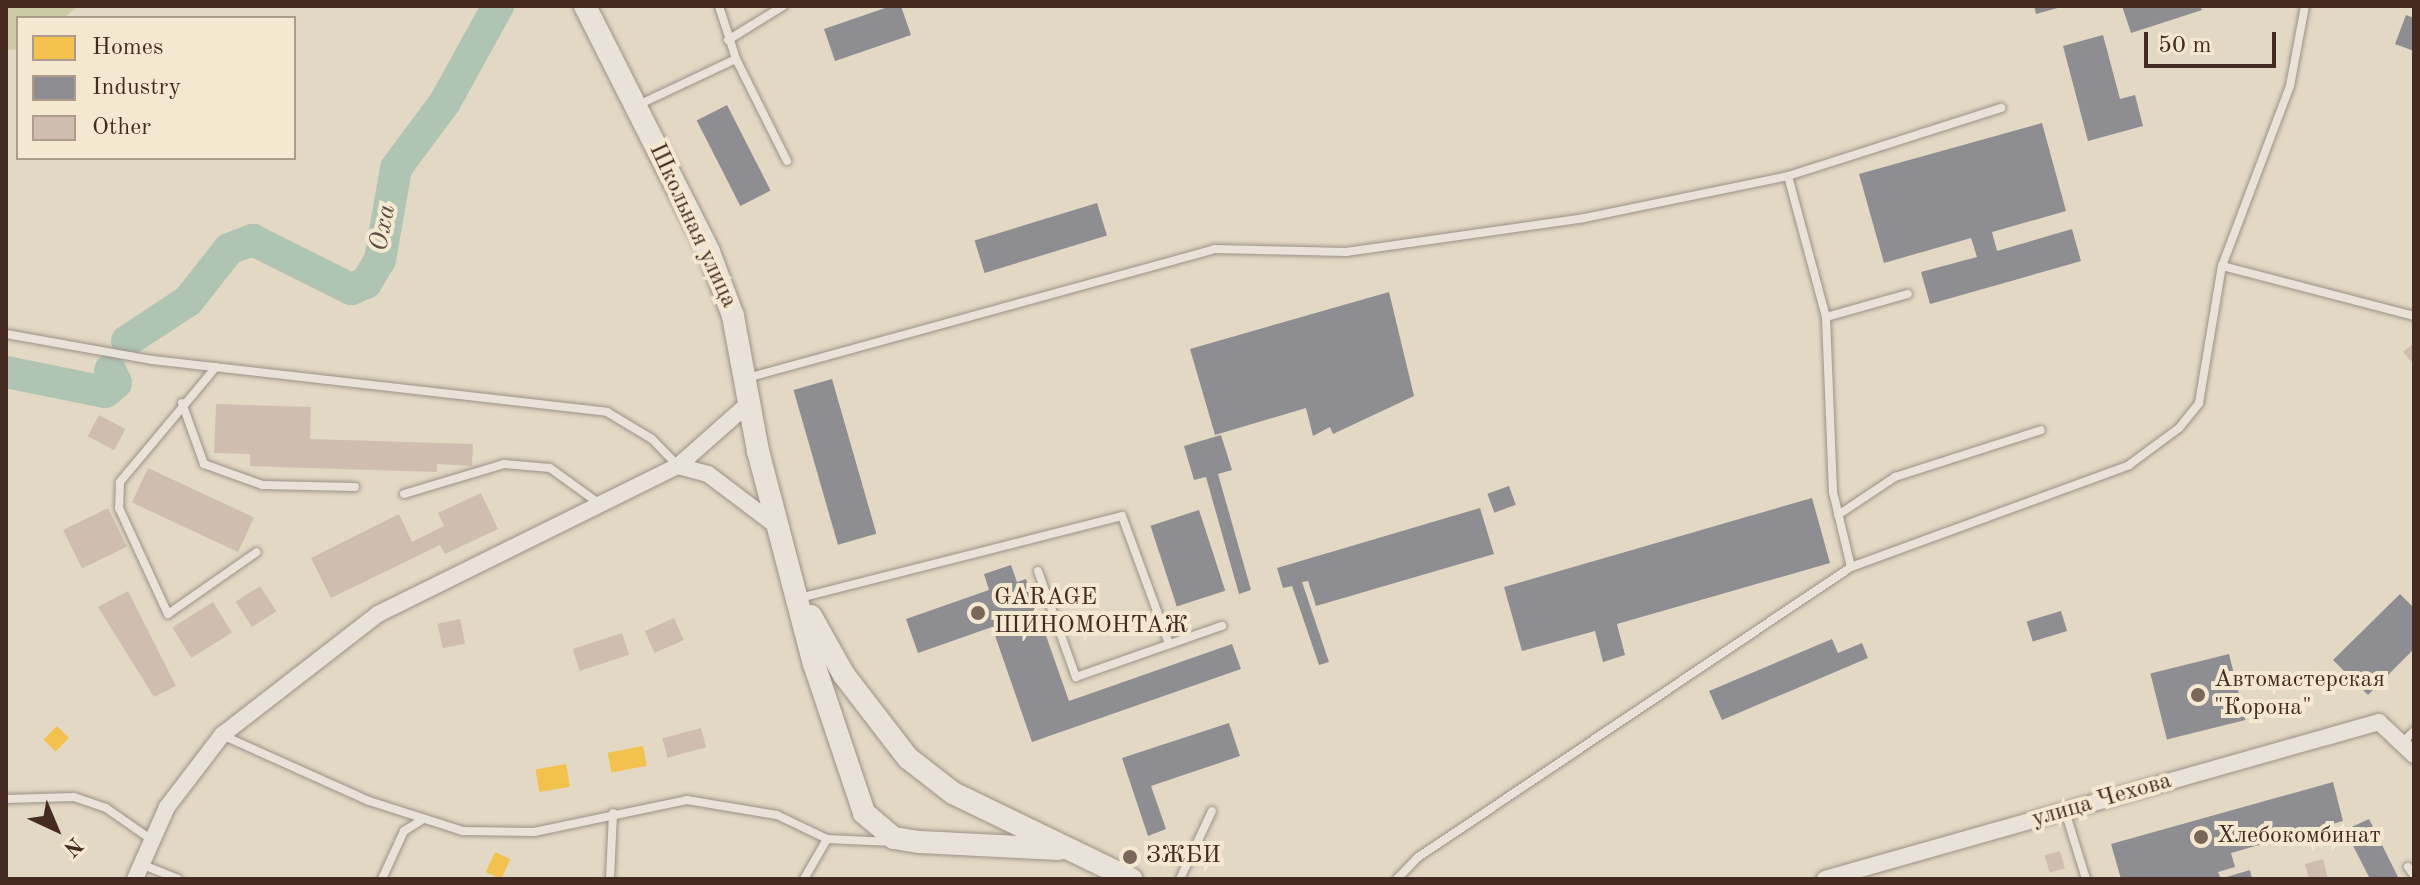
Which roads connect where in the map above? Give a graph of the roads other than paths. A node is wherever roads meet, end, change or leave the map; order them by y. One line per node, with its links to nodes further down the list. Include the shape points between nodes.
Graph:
1 (585, 6): 7 (street, Школьная улица)
2 (719, 6): 5 (lane)
3 (783, 6): 5 (lane)
4 (2305, 6): 11 (lane, via 2290,86)
5 (728, 40): 6 (lane)
6 (736, 59): 7 (lane); 9 (lane)
7 (635, 106): 17 (street, Школьная улица, via 709,252 733,316)
8 (2001, 108): 10 (lane)
9 (787, 161)
10 (1788, 176): 14 (lane); 17 (lane, via 1584,218 1346,252 1215,249)
11 (2222, 266): 13 (lane); 28 (lane, via 2210,365 2199,403 2179,428 2129,465)
12 (1908, 294): 14 (lane)
13 (2414, 316)
14 (1826, 317): 25 (lane)
15 (6, 334): 16 (lane)
16 (216, 367): 18 (lane); 21 (lane, via 607,412 652,439)
17 (742, 379): 19 (street, Школьная улица)
18 (182, 403): 22 (lane, via 204,464 262,485); 27 (lane, via 120,482 119,508 168,614)
19 (747, 405): 21 (street); 26 (street, Школьная улица)
20 (2041, 430): 25 (lane, via 1895,477)
21 (678, 466): 24 (street); 26 (street, via 708,474)
22 (355, 487)
23 (404, 494): 24 (lane, via 504,464 550,468)
24 (597, 502): 34 (street, via 378,614)
25 (1838, 515): 28 (lane)
26 (778, 527): 30 (street, Школьная улица)
27 (257, 552)
28 (1851, 567): 52 (lane, via 1417,858)
29 (1038, 571): 32 (lane, via 1076,677)
30 (800, 598): 32 (lane, via 1122,516); 43 (street, via 814,664 864,813 894,838); 44 (street, via 844,675 908,758 953,793)
31 (1222, 626): 32 (lane)
32 (1169, 644)
33 (2414, 731): 35 (lane)
34 (222, 735): 40 (lane); 42 (street)
35 (2408, 749): 38 (street, улица Чехова, via 2379,722)
36 (6, 799): 42 (lane, via 74,797 106,808)
37 (1212, 811): 51 (lane)
38 (2065, 811): 53 (street, улица Чехова); 54 (lane)
39 (613, 813): 40 (lane, via 534,832 463,831); 41 (lane, via 687,800 777,815); 48 (lane)
40 (423, 819): 47 (lane, via 404,831)
41 (827, 839): 43 (lane); 49 (lane)
42 (152, 840): 45 (street)
43 (920, 842): 44 (street)
44 (1059, 849): 50 (street)
45 (138, 871): 46 (lane)
46 (178, 879)
47 (382, 879)
48 (610, 879)
49 (804, 879)
50 (1131, 879)
51 (1180, 879)
52 (1397, 879)
53 (1825, 879)
54 (2086, 879)

